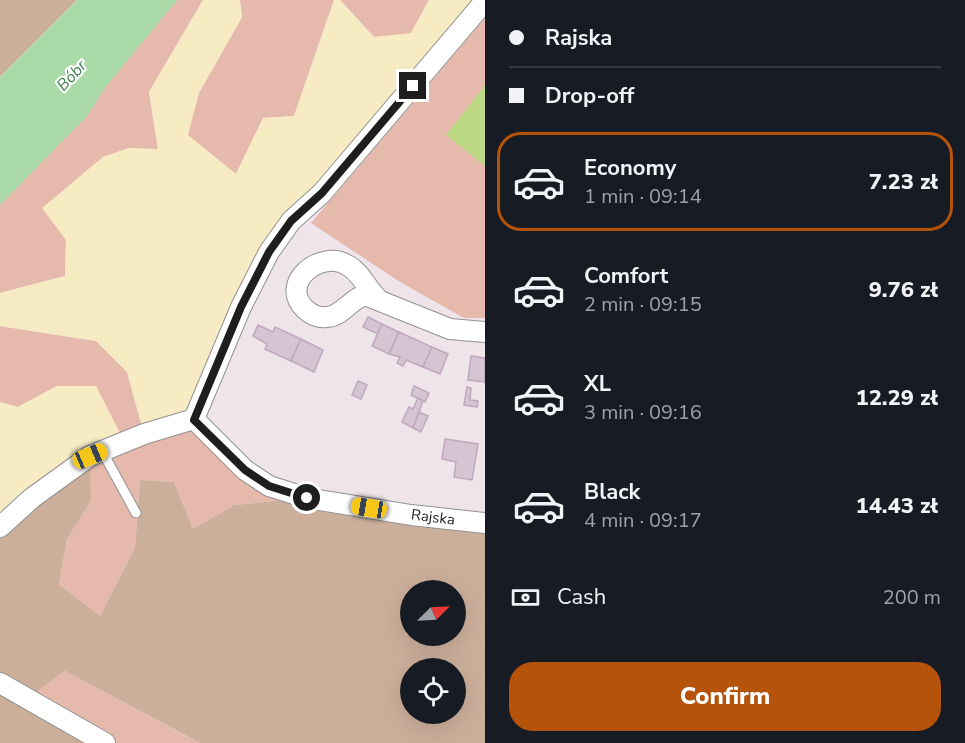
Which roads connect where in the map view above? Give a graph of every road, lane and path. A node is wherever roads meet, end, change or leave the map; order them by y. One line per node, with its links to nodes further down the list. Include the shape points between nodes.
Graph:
1 (485, 1): 4 (street, via 322,193 291,221 269,252 241,307)
2 (378, 299): 3 (street, via 450,328)
3 (485, 332)
4 (194, 420): 5 (street); 7 (street, Rajska, via 245,470 269,486 307,498)
5 (102, 451): 6 (lane); 8 (street, via 32,498)
6 (136, 513)
7 (485, 523)
8 (0, 527)
9 (0, 683): 10 (street)
10 (105, 743)

